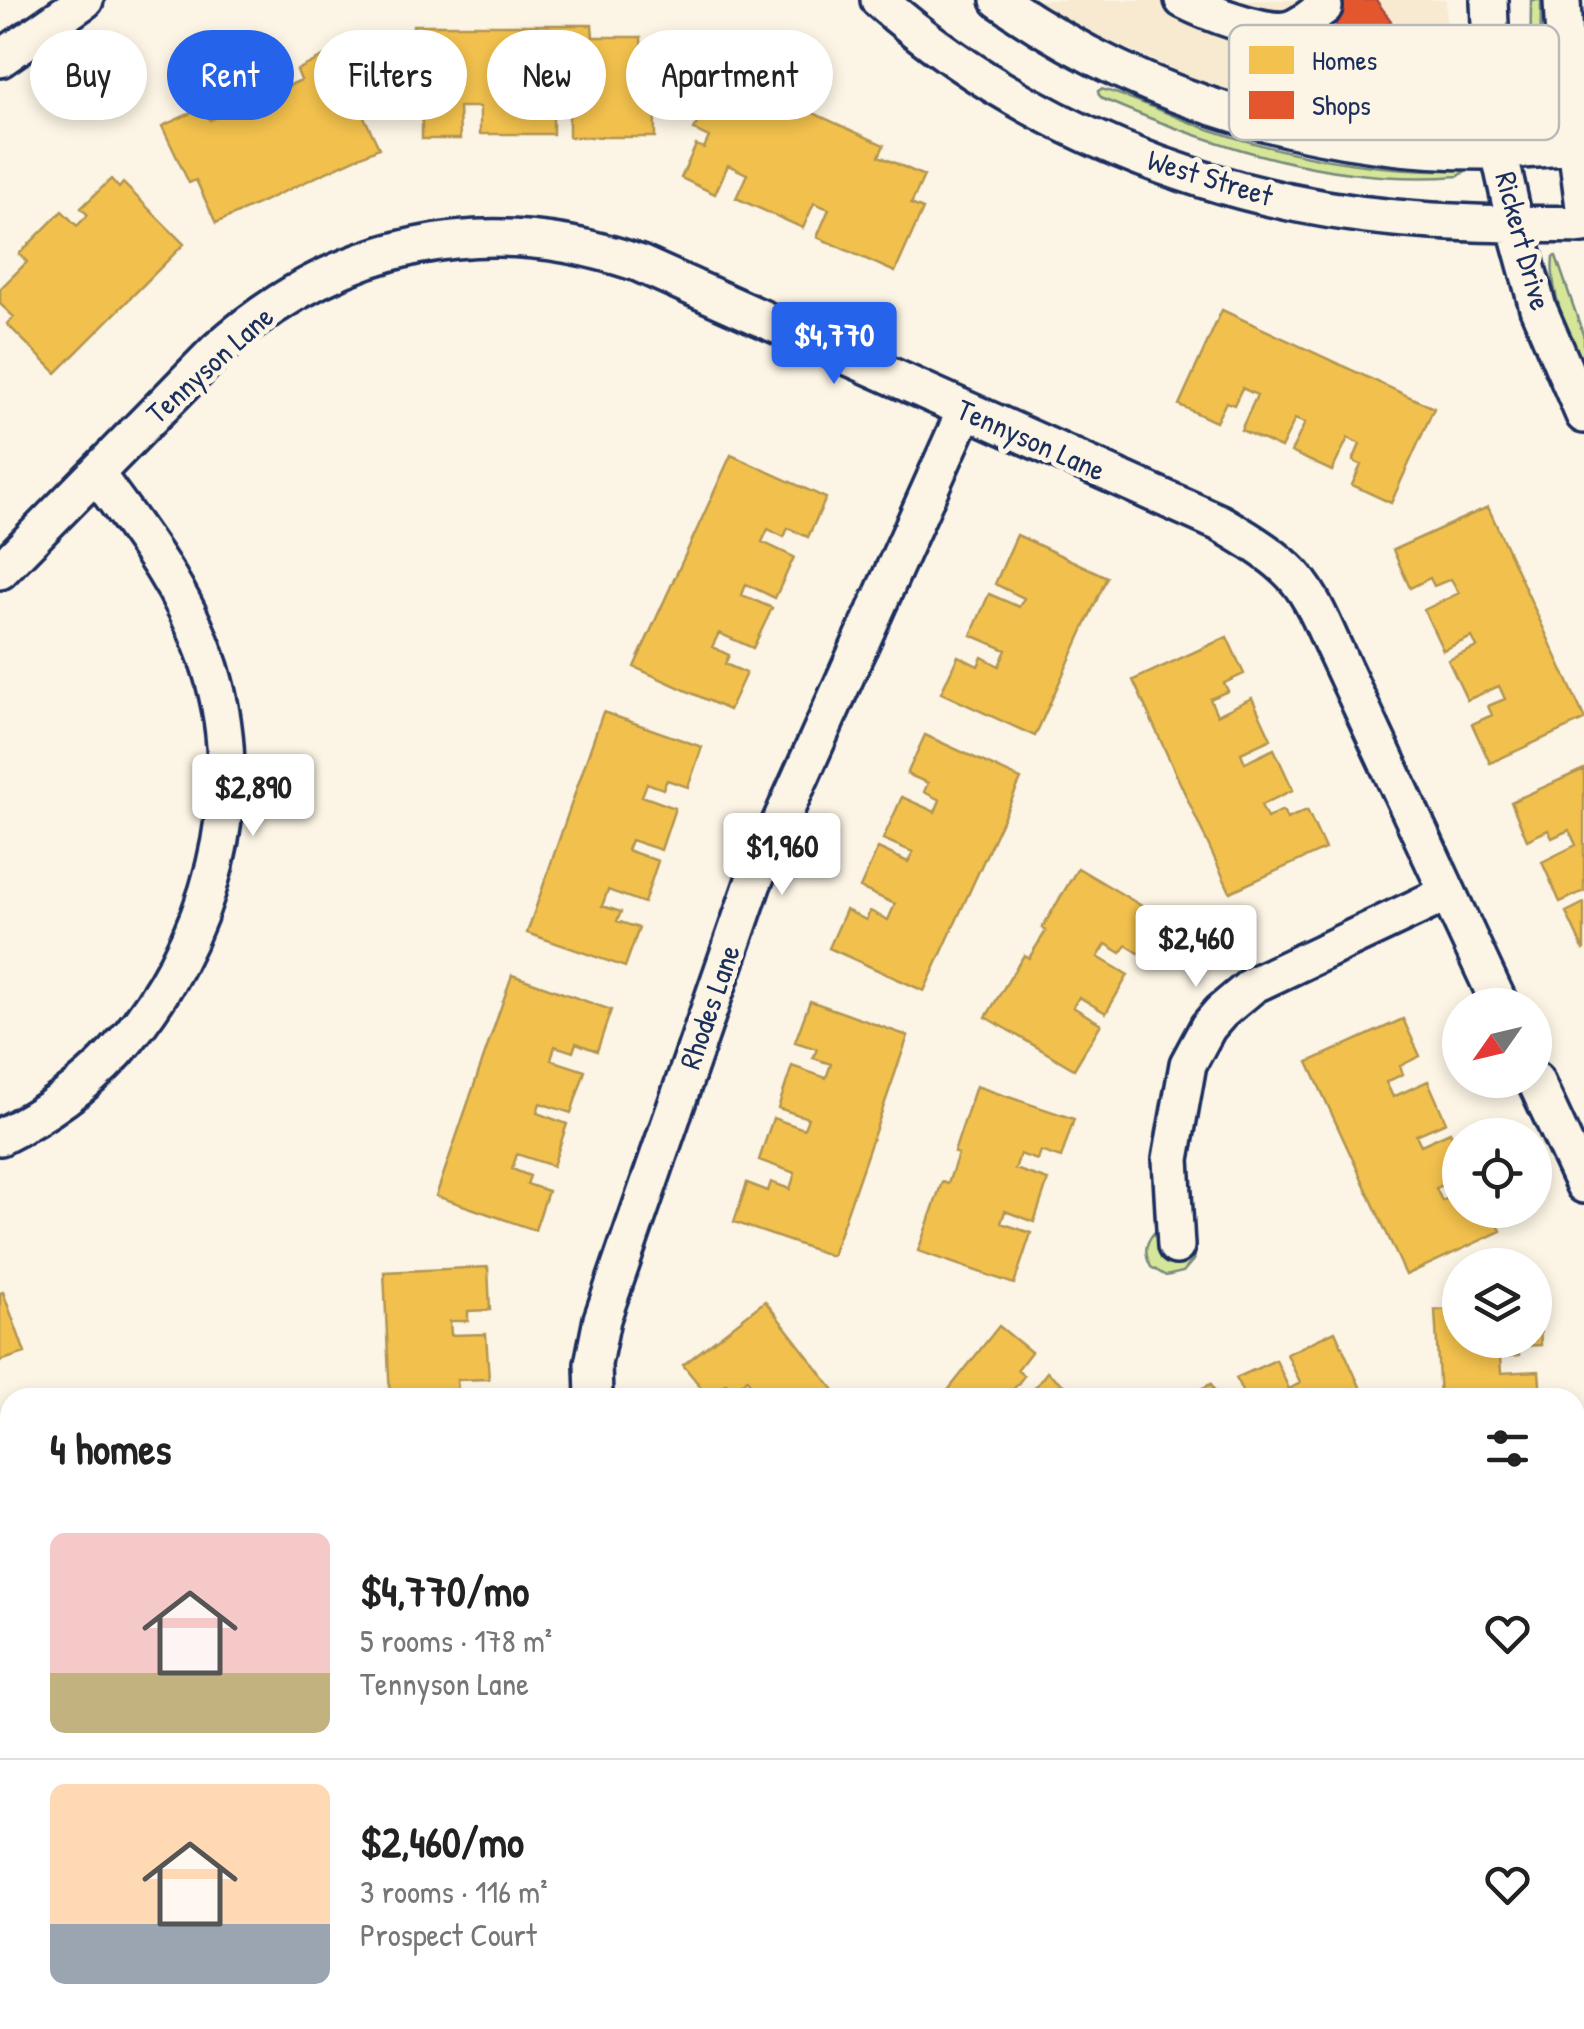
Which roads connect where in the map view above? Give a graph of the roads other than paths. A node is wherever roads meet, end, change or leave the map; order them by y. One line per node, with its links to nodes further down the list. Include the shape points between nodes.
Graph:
1 (85, 0): 11 (street)
2 (879, 0): 18 (street, West Street, via 1002,90 1192,175 1352,212)
3 (999, 0): 12 (street, via 1081,52)
4 (1182, 0): 8 (street)
5 (1489, 0): 10 (street, Rickert Drive)
6 (1562, 0): 15 (street)
7 (1324, 6): 9 (street)
8 (1252, 25)
9 (1296, 25)
10 (1489, 25)
11 (0, 59)
12 (1229, 113)
13 (1356, 140): 16 (street)
14 (1498, 140): 16 (street, Rickert Drive)
15 (1575, 146): 16 (street); 17 (street)
16 (1499, 151): 18 (street, Rickert Drive)
17 (1584, 207)
18 (1515, 224): 19 (street, West Street); 21 (street, Rickert Drive, via 1538,308)
19 (1584, 225)
20 (965, 411): 22 (street, Tennyson Lane, via 638,263 568,243 471,239 382,254 301,288 218,350); 24 (street, Tennyson Lane, via 1220,523 1288,569 1320,618); 31 (street, Rhodes Lane, via 753,882 602,1319)
21 (1584, 415)
22 (96, 474): 23 (street, Tennyson Lane); 28 (street, via 163,566 208,660 226,757 220,846 182,958 154,1004 98,1070)
23 (0, 570)
24 (1448, 893): 25 (street, Tennyson Lane); 30 (street, via 1253,985 1208,1027 1188,1064 1171,1159)
25 (1492, 988)
26 (1548, 1098): 27 (street)
27 (1574, 1136): 29 (street)
28 (0, 1138)
29 (1584, 1185)
30 (1176, 1246)
31 (594, 1388)

